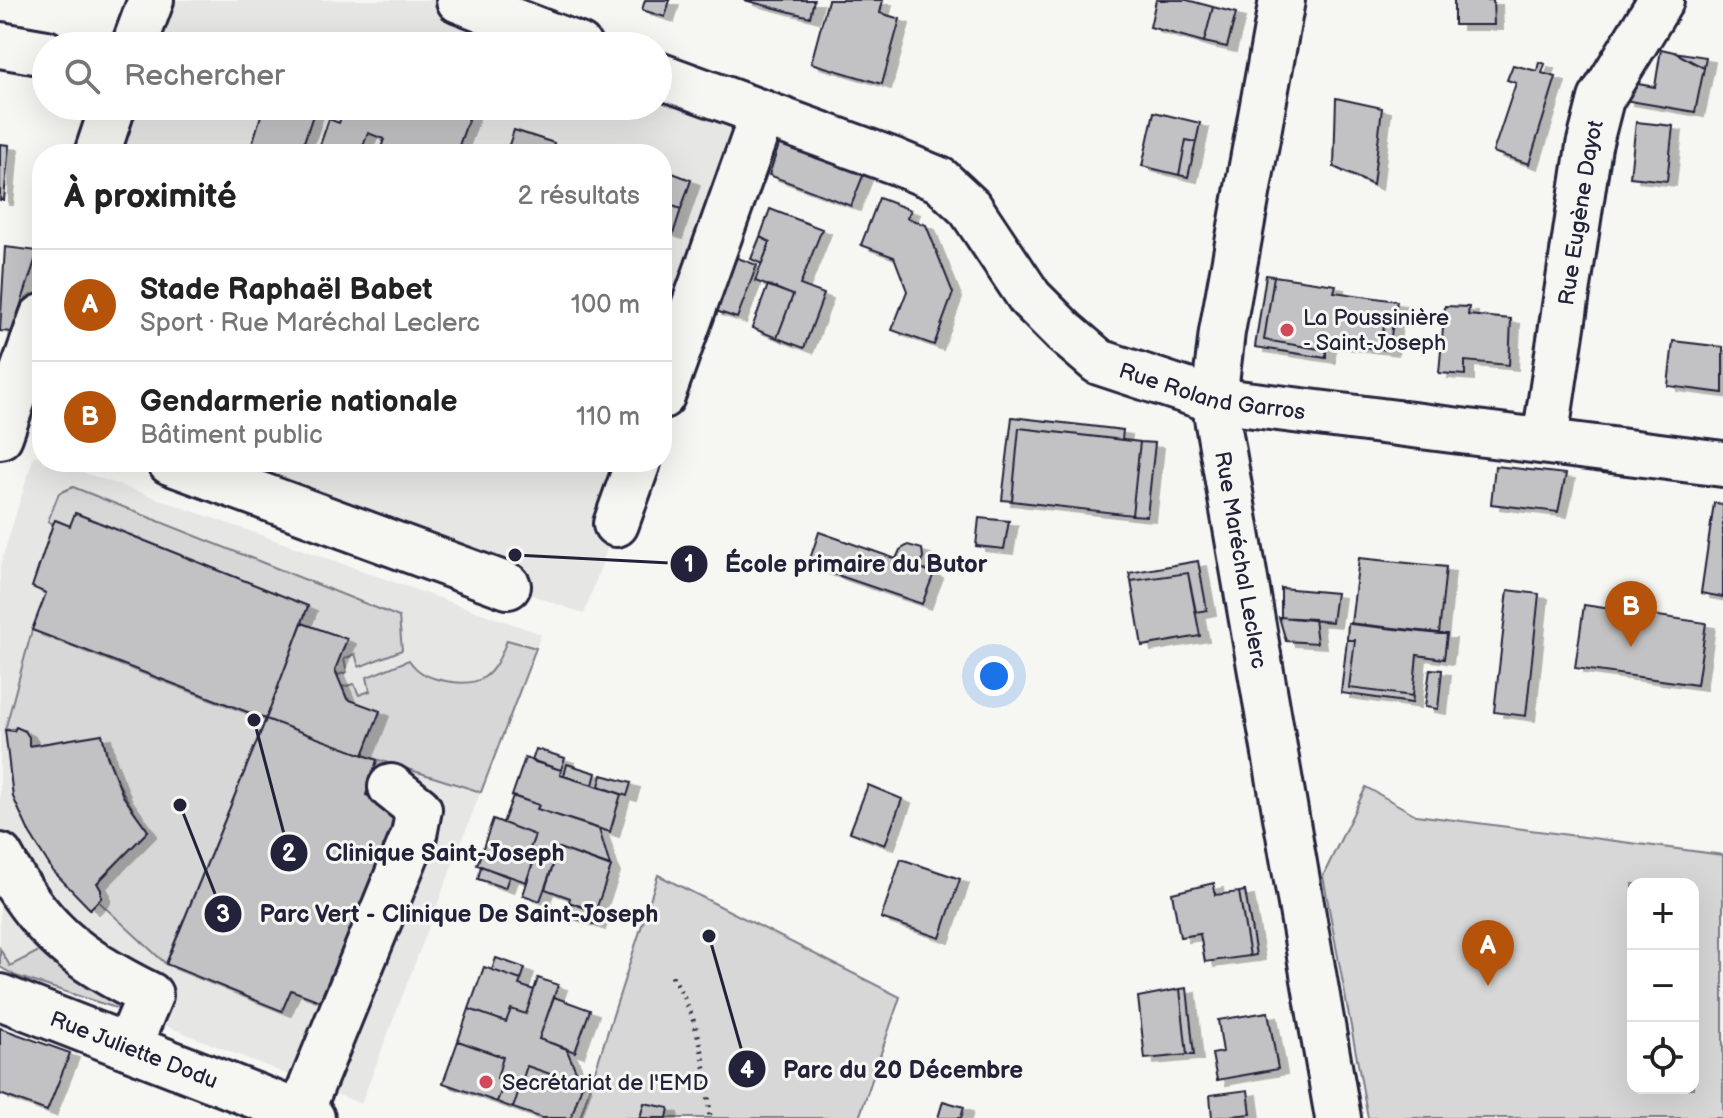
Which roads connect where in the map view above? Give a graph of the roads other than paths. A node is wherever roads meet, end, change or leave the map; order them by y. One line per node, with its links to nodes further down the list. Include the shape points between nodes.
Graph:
1 (151, 0): 6 (street)
2 (459, 0): 5 (street)
3 (1282, 0): 16 (street, Rue Maréchal Leclerc)
4 (1661, 0): 18 (street, Rue Eugène Dayot, via 1601,99 1589,146)
5 (500, 7): 7 (street)
6 (139, 32)
7 (551, 32)
8 (0, 45): 9 (street)
9 (32, 51)
10 (672, 80): 11 (street, Rue Roland Garros)
11 (763, 113): 15 (street); 16 (street, Rue Roland Garros, via 940,180 970,208 1030,298 1099,362)
12 (108, 120): 13 (street)
13 (100, 144)
14 (32, 359): 17 (street)
15 (672, 368)
16 (1214, 400): 18 (street, Rue Roland Garros); 29 (street, Rue Maréchal Leclerc)
17 (18, 418)
18 (1545, 440): 19 (street, Rue Roland Garros)
19 (1723, 464)
20 (197, 472): 23 (street)
21 (634, 472): 22 (street)
22 (616, 524)
23 (508, 586)
24 (391, 787): 28 (street, via 419,809 414,835)
25 (0, 856): 27 (street, via 33,909 63,944 102,972 150,995)
26 (0, 997): 27 (street, Rue Juliette Dodu)
27 (129, 1045): 28 (street, Rue Juliette Dodu)
28 (306, 1116)
29 (1338, 1118)

